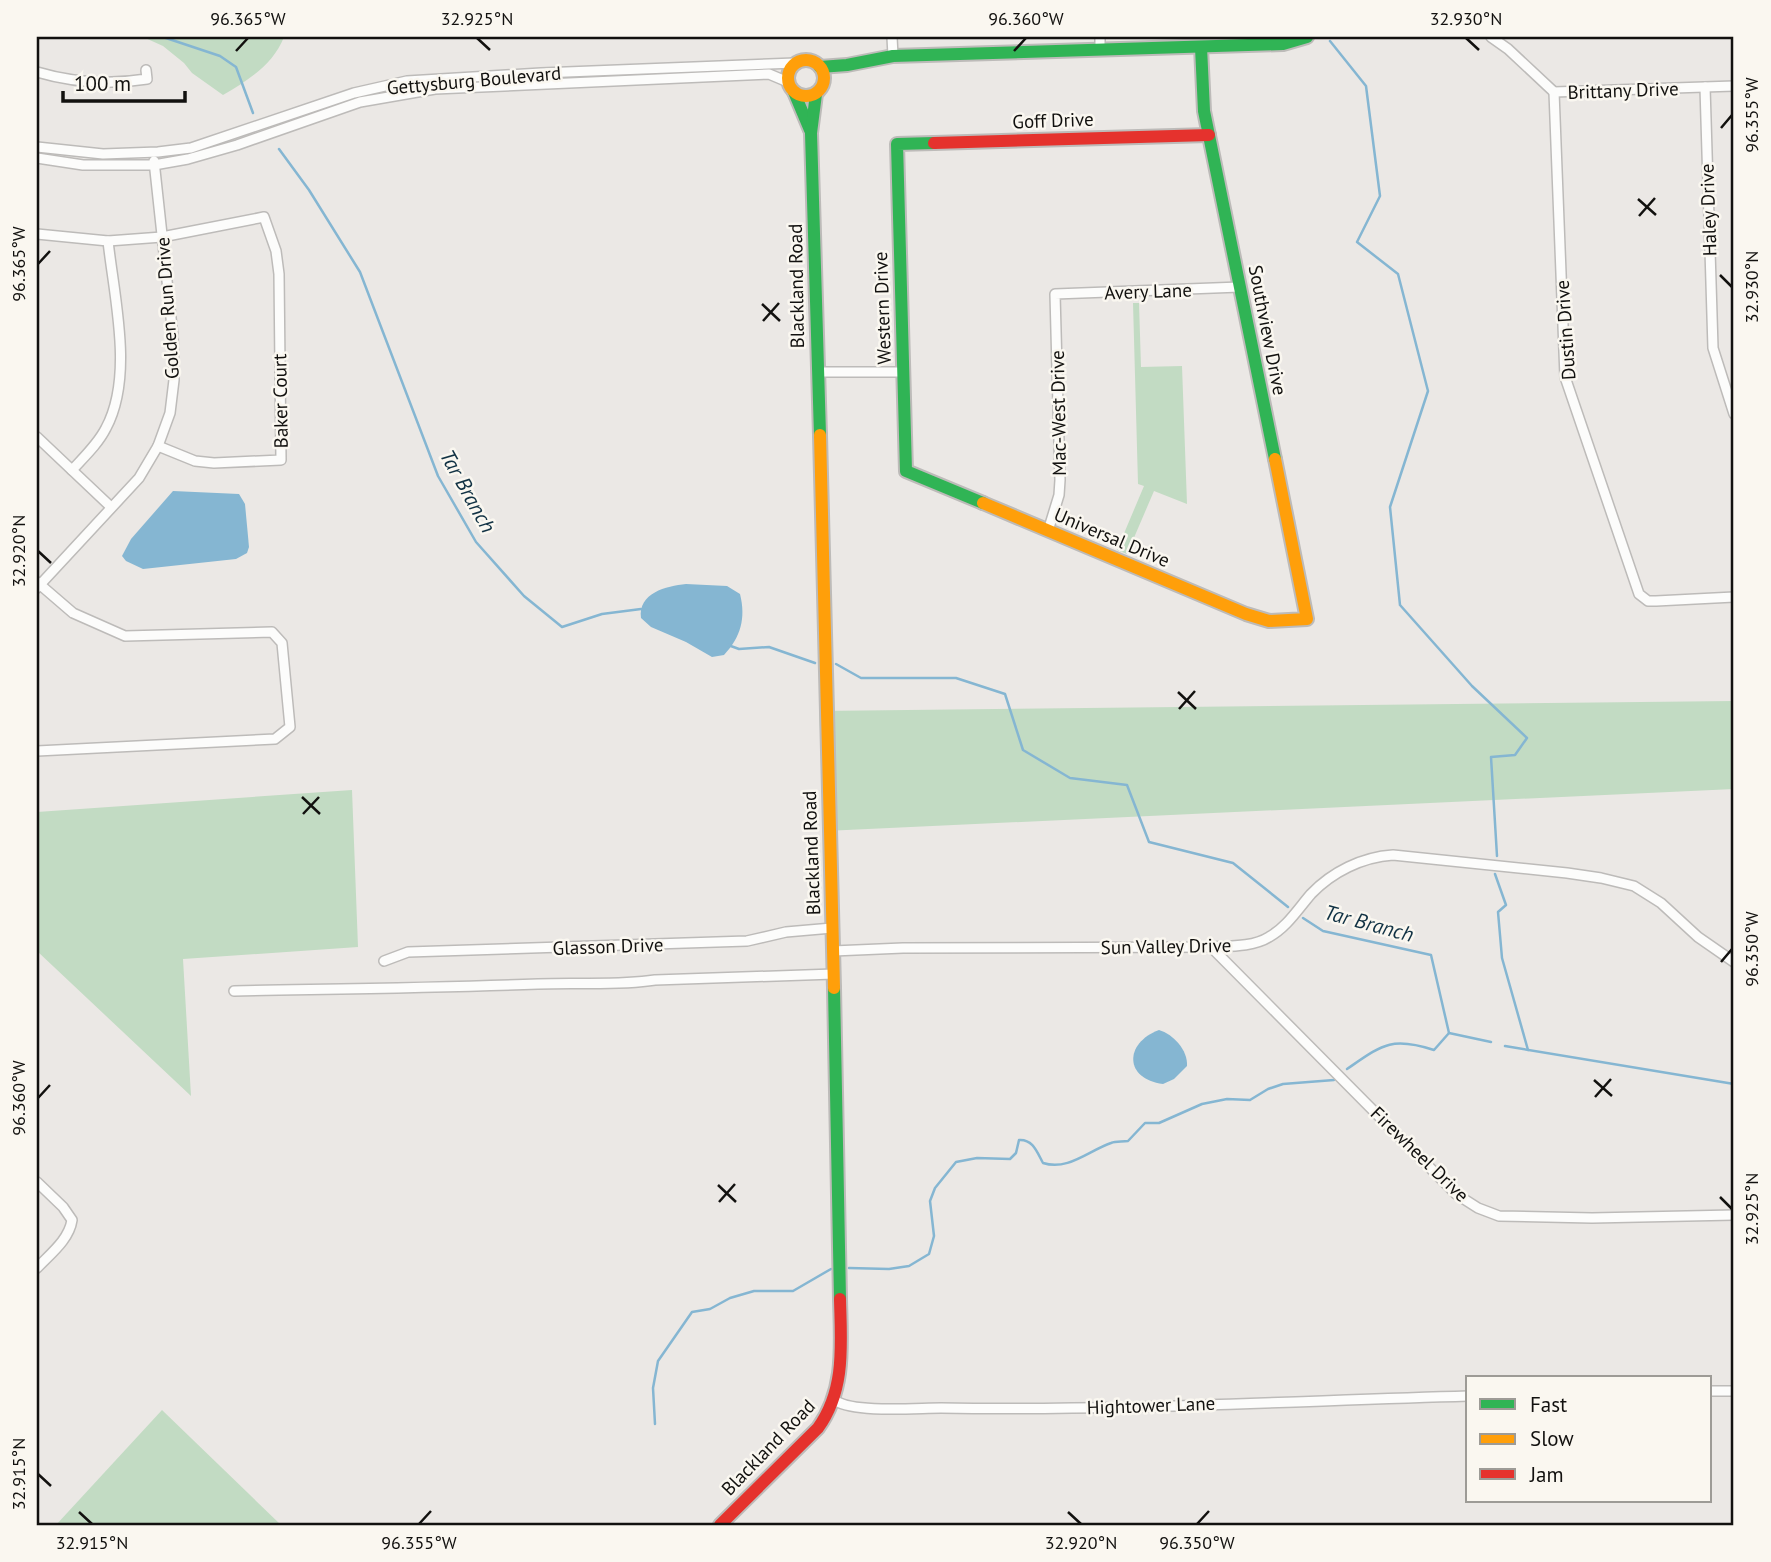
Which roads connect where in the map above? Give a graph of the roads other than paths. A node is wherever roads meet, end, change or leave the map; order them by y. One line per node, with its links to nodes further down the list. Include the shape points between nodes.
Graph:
1 (892, 37): 6 (street)
2 (1307, 37): 5 (street, via 1283,44)
3 (1491, 37): 20 (street, Brittany Drive)
4 (1100, 43): 5 (street); 6 (street)
5 (1201, 47): 24 (street, Southview Drive)
6 (893, 56): 8 (street)
7 (795, 63): 9 (street, via 807,60); 12 (street, Gettysburg Boulevard); 16 (street, via 788,73)
8 (847, 65): 9 (street); 19 (street)
9 (820, 66): 19 (street, via 824,75)
10 (146, 70): 11 (street, via 147,79 103,83)
11 (37, 72)
12 (527, 74): 13 (street, Gettysburg Boulevard); 14 (street)
13 (460, 78): 18 (street); 21 (street, Gettysburg Boulevard, via 407,81)
14 (528, 86): 16 (street, Gettysburg Boulevard, via 769,74); 18 (street, Gettysburg Boulevard)
15 (1734, 86): 17 (street, Brittany Drive)
16 (791, 87): 19 (street, via 802,96); 23 (street, Blackland Road)
17 (1704, 87): 20 (street, Brittany Drive); 37 (street, Haley Drive, via 1713,352)
18 (460, 89): 22 (street, Gettysburg Boulevard, via 402,93)
19 (820, 89): 23 (street, Blackland Road)
20 (1554, 92): 45 (street, Dustin Drive, via 1565,377 1639,594 1648,601)
21 (322, 104): 22 (street); 27 (street, Gettysburg Boulevard, via 191,148)
22 (326, 114): 29 (street, Gettysburg Boulevard, via 237,145)
23 (811, 133): 35 (street, Blackland Road)
24 (1209, 135): 25 (street, Goff Drive); 33 (street, Southview Drive)
25 (897, 144): 36 (street, Western Drive)
26 (37, 147): 27 (street, Gettysburg Boulevard, via 103,154)
27 (153, 152): 29 (street, Golden Run Drive)
28 (37, 158): 29 (street, Gettysburg Boulevard, via 83,165)
29 (155, 165): 31 (street, Golden Run Drive)
30 (37, 234): 32 (street)
31 (162, 237): 32 (street); 39 (street, Golden Run Drive, via 174,380 170,413); 39 (street, Baker Court, via 264,217 279,274 281,460 214,464)
32 (108, 241): 40 (street, via 120,380 106,429)
33 (1240, 287): 34 (street, Avery Lane); 46 (street, Southview Drive)
34 (1055, 294): 43 (street, Mac-West Drive, via 1060,480)
35 (818, 372): 36 (street); 48 (street, Blackland Road)
36 (903, 372): 41 (street, Western Drive)
37 (1734, 414)
38 (37, 437): 40 (street)
39 (158, 446): 42 (street, Golden Run Drive, via 139,478)
40 (72, 470): 42 (street)
41 (906, 471): 43 (street, Universal Drive)
42 (111, 507): 44 (street, Golden Run Drive)
43 (1048, 531): 46 (street, Universal Drive, via 1245,614 1269,621)
44 (38, 585): 47 (street, via 73,613 125,636 272,632 282,643 290,727 275,739)
45 (1734, 597)
46 (1307, 619)
47 (37, 751)
48 (832, 928): 50 (street, Blackland Road); 51 (street, Glasson Drive, via 747,941 408,952)
49 (1210, 947): 50 (street, Sun Valley Drive); 52 (street, Sun Valley Drive, via 1267,939 1329,879 1366,859 1393,855 1590,876 1634,886); 56 (street, Firewheel Drive, via 1456,1194 1478,1208 1499,1216 1527,1217)
50 (833, 951): 53 (street, Blackland Road)
51 (384, 961)
52 (1734, 962)
53 (834, 974): 54 (street, via 626,984); 61 (street, Blackland Road, via 842,1344)
54 (233, 990)
55 (37, 1182): 57 (street, via 72,1220 63,1240)
56 (1734, 1214)
57 (37, 1268)
58 (1712, 1391): 59 (street)
59 (1734, 1391)
60 (1466, 1396): 61 (street, Hightower Lane, via 994,1409 874,1408)
61 (836, 1401): 62 (street, Blackland Road, via 818,1428)
62 (720, 1525)

